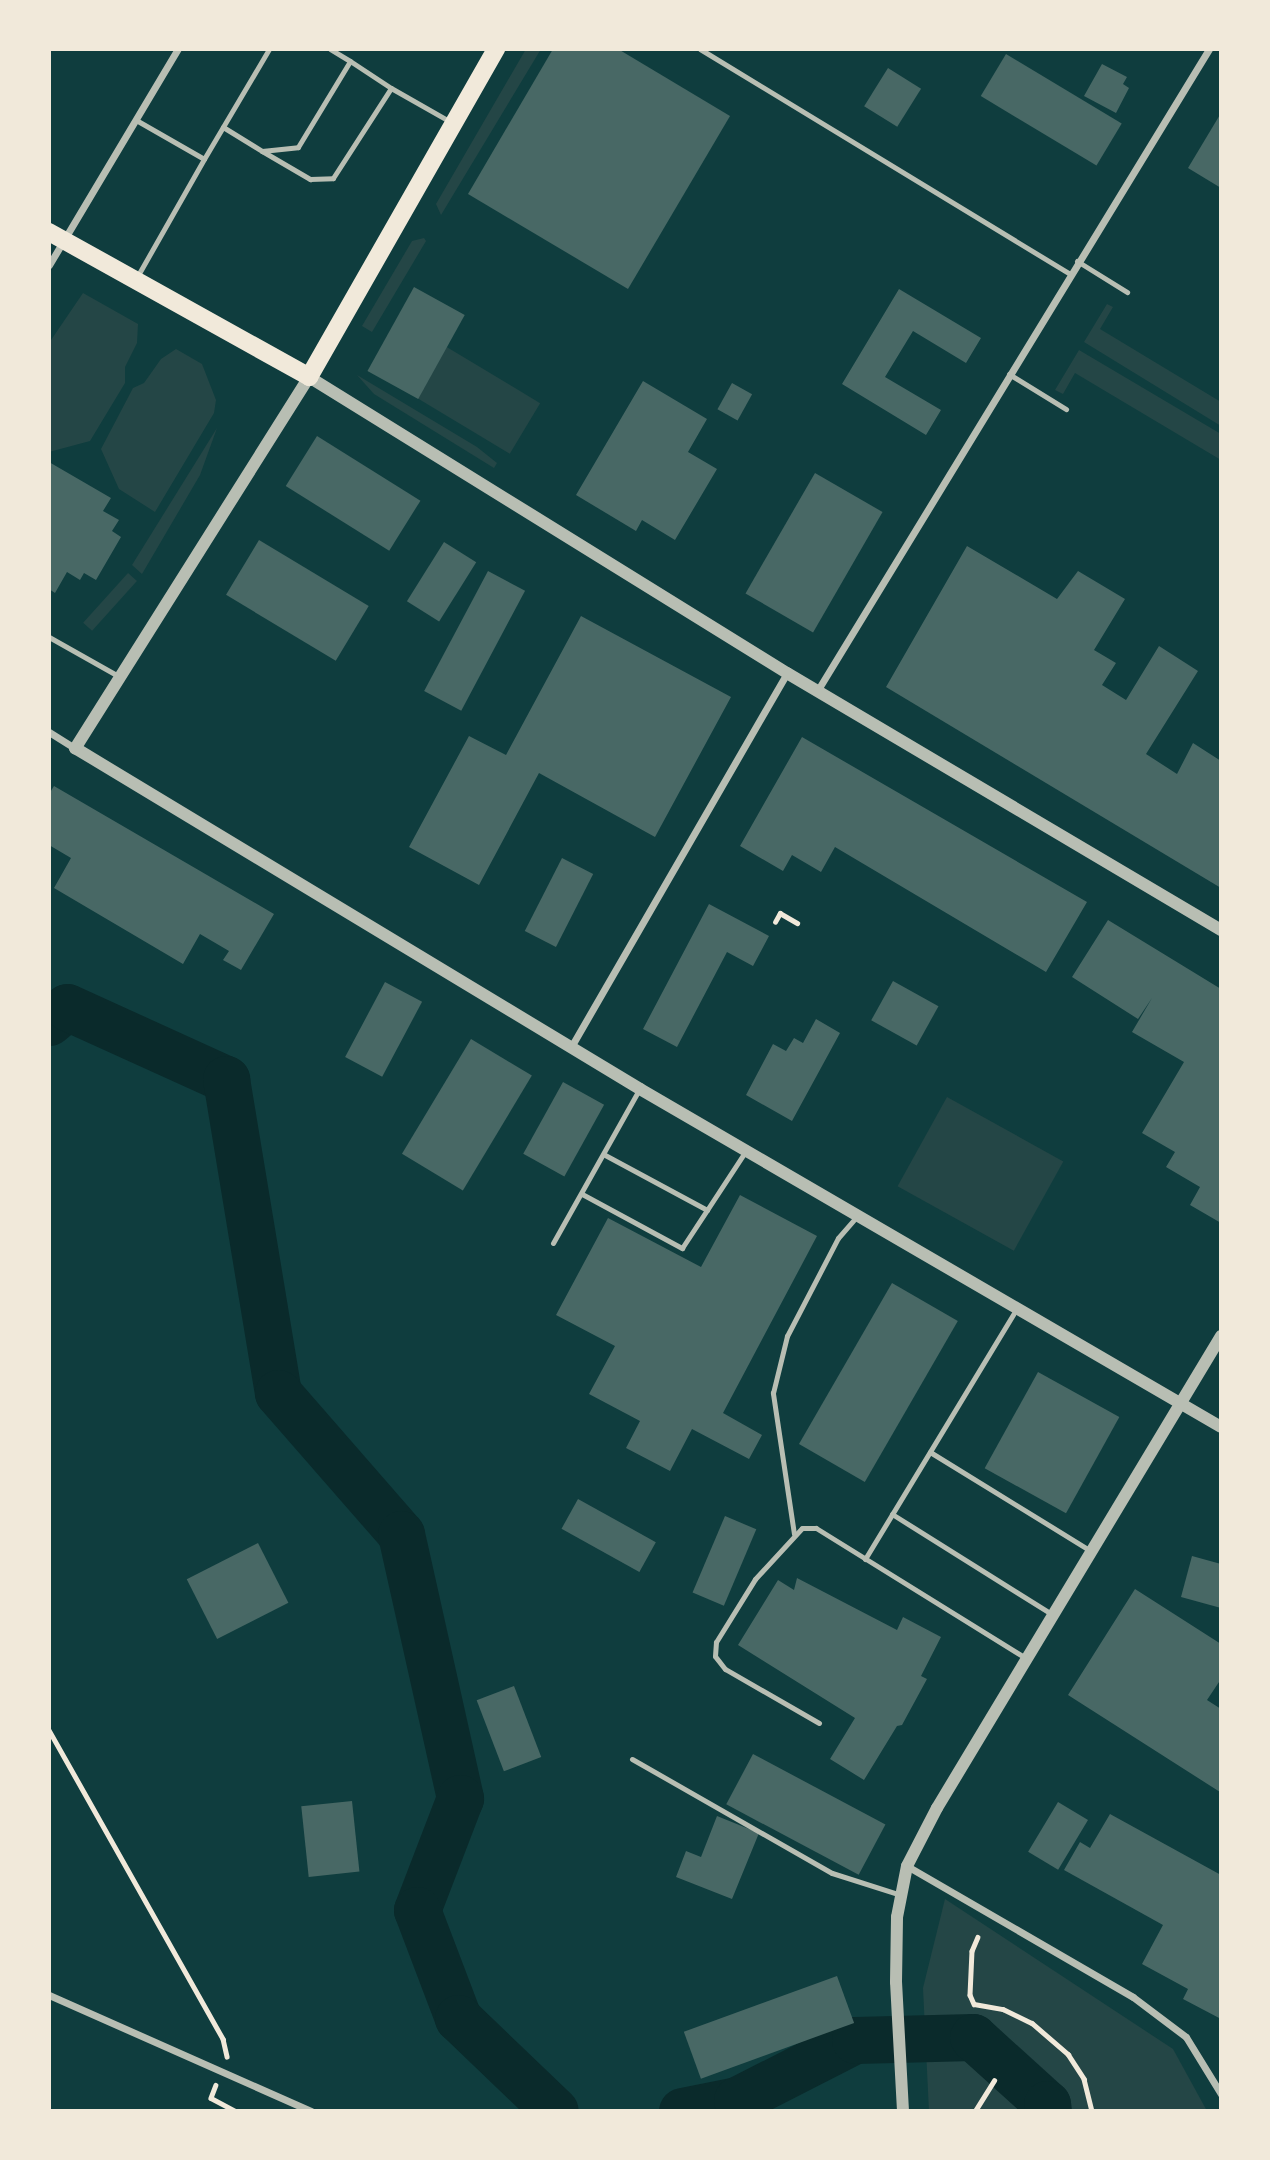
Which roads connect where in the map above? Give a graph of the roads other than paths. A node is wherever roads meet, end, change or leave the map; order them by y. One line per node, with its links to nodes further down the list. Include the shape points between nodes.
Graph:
1 (178, 49): 9 (street)
2 (269, 49): 11 (lane)
3 (330, 49): 7 (lane)
4 (496, 49): 10 (main road)
5 (700, 49): 17 (lane)
6 (1209, 49): 15 (street)
7 (350, 61): 8 (lane); 12 (lane, via 298,147)
8 (391, 88): 10 (lane); 12 (lane, via 333,178 310,179)
9 (136, 120): 13 (lane); 14 (street)
10 (454, 123): 21 (main road)
11 (223, 127): 12 (lane); 13 (lane)
12 (262, 151)
13 (204, 159): 18 (lane)
14 (57, 236): 16 (street); 18 (main road)
15 (1077, 261): 17 (street); 19 (lane)
16 (49, 265)
17 (1069, 274): 20 (street)
18 (135, 280): 21 (main road)
19 (1127, 292)
20 (1009, 374): 22 (lane); 26 (street)
21 (309, 377): 24 (street); 25 (street)
22 (1066, 409)
23 (49, 637): 25 (lane)
24 (787, 673): 26 (street); 30 (street)
25 (120, 677): 28 (street)
26 (818, 688): 29 (street)
27 (49, 732): 28 (street)
28 (75, 748): 30 (street)
29 (1221, 930)
30 (571, 1047): 31 (street)
31 (640, 1089): 32 (street); 33 (lane)
32 (747, 1150): 35 (lane); 36 (street)
33 (605, 1155): 34 (lane); 35 (lane)
34 (582, 1194): 35 (lane, via 682,1248); 37 (lane)
35 (707, 1210)
36 (858, 1215): 38 (street); 44 (lane, via 838,1238 787,1336 773,1393)
37 (553, 1242)
38 (1017, 1308): 40 (street); 42 (lane)
39 (1221, 1336): 40 (street)
40 (1181, 1403): 41 (street); 45 (street)
41 (1221, 1427)
42 (930, 1451): 43 (lane); 45 (lane)
43 (892, 1514): 46 (lane); 47 (lane)
44 (794, 1534): 46 (lane, via 802,1528 816,1528); 49 (lane, via 755,1579 716,1642 715,1656 725,1668)
45 (1092, 1551): 47 (street)
46 (865, 1559): 48 (lane)
47 (1053, 1615): 48 (street)
48 (1027, 1659): 51 (street)
49 (819, 1723)
50 (632, 1759): 52 (lane, via 832,1873)
51 (907, 1866): 52 (street); 54 (street, via 1133,1997 1186,2037)
52 (901, 1895): 55 (street, via 896,1982)
53 (49, 1995): 56 (street)
54 (1221, 2094)
55 (903, 2108)
56 (311, 2111)

